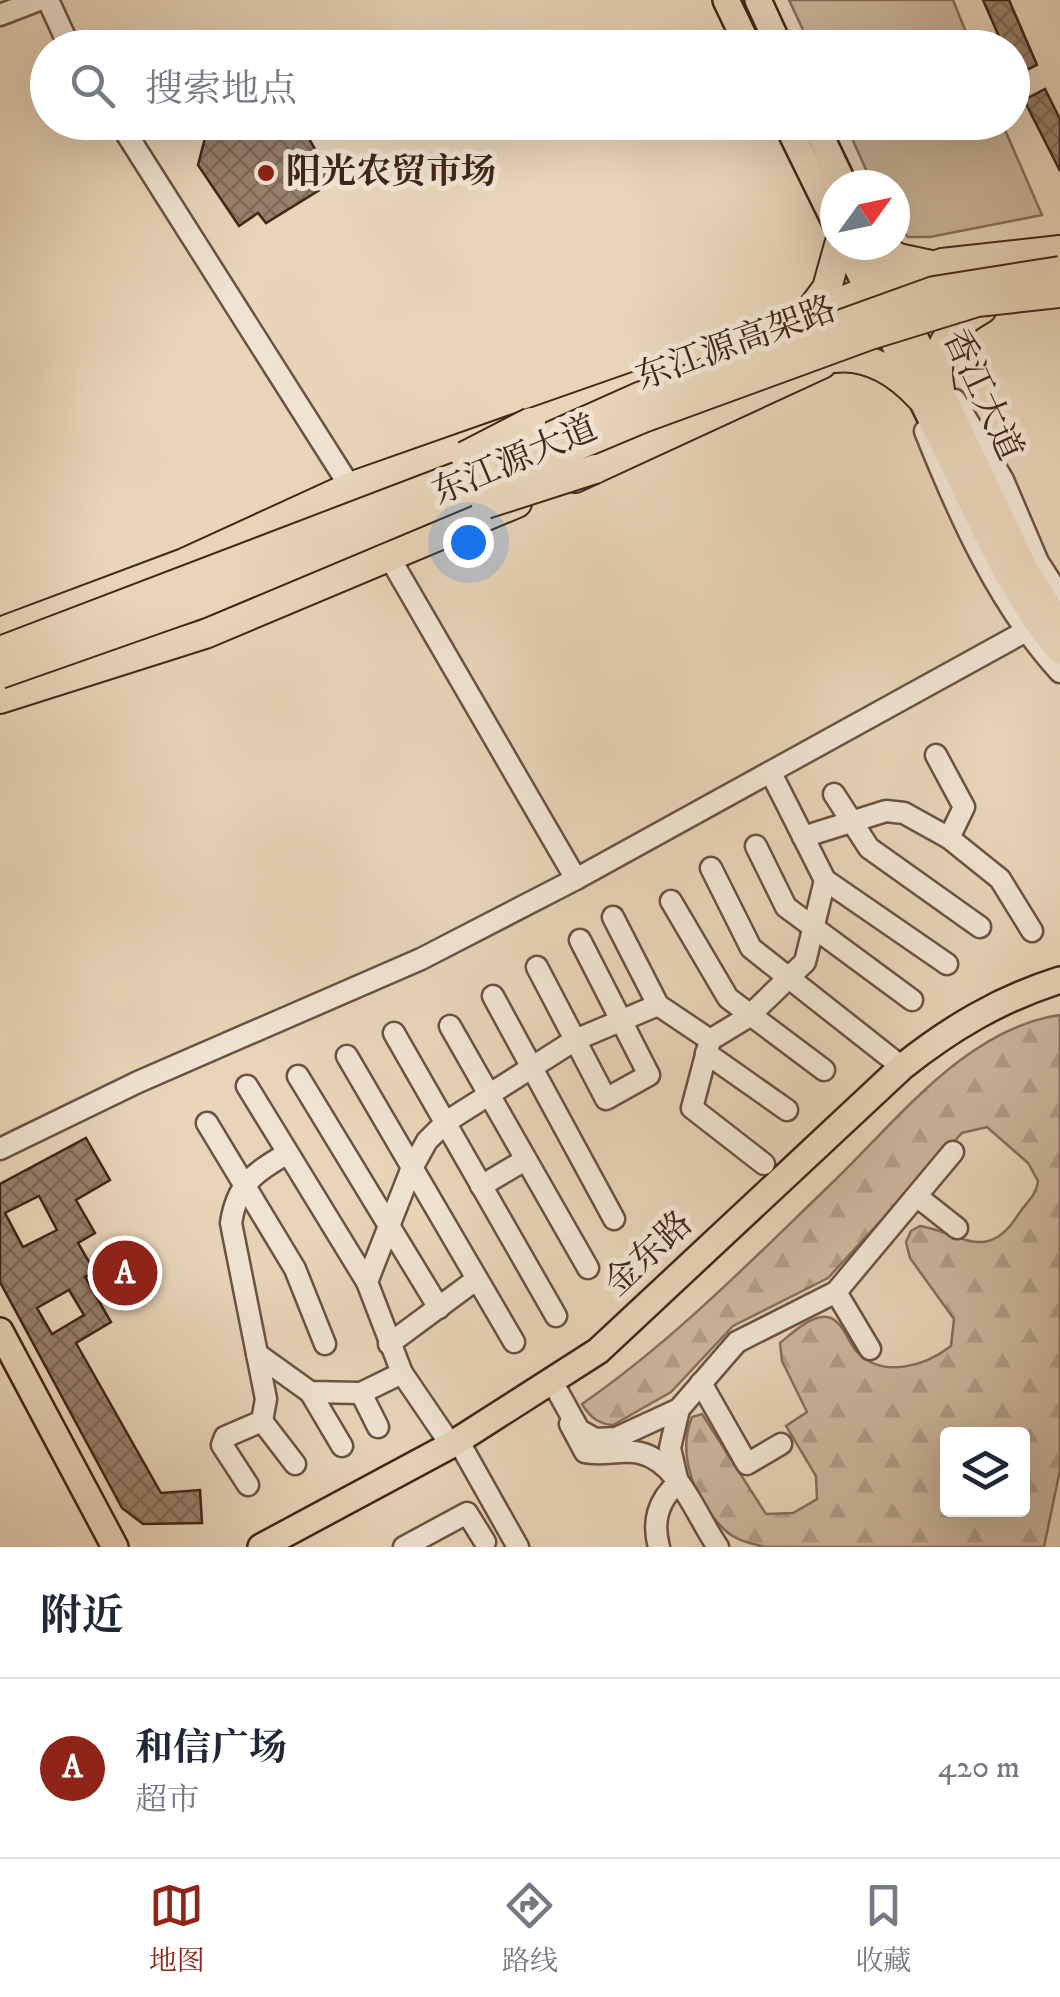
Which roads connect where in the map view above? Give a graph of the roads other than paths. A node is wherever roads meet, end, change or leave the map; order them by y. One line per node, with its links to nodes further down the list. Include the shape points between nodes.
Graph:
1 (39, 0): 5 (street)
2 (48, 0): 6 (street)
3 (726, 0): 7 (main road)
4 (758, 0): 8 (main road)
5 (0, 15)
6 (62, 30)
7 (740, 30)
8 (772, 30)
9 (134, 140): 31 (street)
10 (795, 140): 13 (main road)
11 (823, 140): 12 (main road)
12 (837, 170)
13 (820, 191)
14 (1060, 250): 19 (highway, 东江源大道)
15 (837, 260): 25 (highway)
16 (856, 260): 21 (main road, 香江大道)
17 (876, 260): 21 (main road, 香江大道)
18 (905, 260): 19 (highway)
19 (942, 264): 21 (highway, 东江源大道)
20 (1060, 271): 36 (highway, 东江源高架路, bridge, via 934,291 639,396)
21 (878, 286): 25 (highway, 东江源大道); 26 (main road, 香江大道)
22 (1060, 293): 36 (highway, 东江源高架路, bridge, via 977,302 853,342 643,418 199,604)
23 (1060, 304): 24 (highway, 东江源大道)
24 (982, 309): 26 (highway, 东江源大道); 28 (highway, via 949,332)
25 (805, 317): 29 (highway, 东江源大道)
26 (902, 336): 27 (highway, 东江源大道); 28 (main road, 香江大道)
27 (834, 358): 28 (highway, via 868,360); 30 (highway, 东江源大道)
28 (926, 385): 33 (street, via 987,451); 34 (main road, 香江大道, via 1025,568); 34 (street, via 973,539)
29 (531, 422): 31 (highway, 东江源大道); 36 (highway, bridge, via 448,465 129,592)
30 (595, 469): 32 (highway, 东江源大道); 36 (highway, bridge, via 502,498 133,644)
31 (350, 487): 32 (street); 35 (highway, 东江源大道, via 184,563)
32 (388, 554): 41 (highway, 东江源大道, via 205,634); 50 (street)
33 (1060, 596)
34 (1041, 627): 38 (main road, 香江大道); 39 (street); 43 (street)
35 (0, 632)
36 (47, 644): 37 (highway, 东江源高架路, bridge); 40 (highway, 东江源高架路, bridge)
37 (0, 651)
38 (1060, 652)
39 (1060, 672)
40 (0, 674)
41 (0, 699)
42 (936, 754): 47 (street, via 964,807)
43 (771, 772): 46 (street); 50 (street)
44 (834, 794): 45 (street)
45 (850, 824): 46 (street); 47 (street, via 895,809); 54 (street, via 870,848)
46 (803, 836): 51 (street)
47 (949, 838): 56 (street, via 1000,879)
48 (756, 846): 55 (street, via 786,907)
49 (711, 868): 60 (street, via 752,948)
50 (576, 879): 82 (street, via 421,959)
51 (825, 880): 55 (street); 58 (street)
52 (671, 901): 66 (street, via 728,998)
53 (612, 918): 65 (street)
54 (980, 927)
55 (813, 929): 60 (street, via 805,962); 64 (street)
56 (1032, 931)
57 (580, 940): 67 (street)
58 (947, 964)
59 (537, 967): 70 (street)
60 (790, 978): 66 (street); 74 (street)
61 (1060, 980): 74 (main road, 金东路, via 951,1028)
62 (1060, 993): 110 (main road, 金东路, via 958,1036 911,1072)
63 (494, 996): 73 (street)
64 (912, 1000)
65 (658, 1004): 67 (street); 71 (street)
66 (748, 1017): 71 (street); 75 (street)
67 (620, 1019): 70 (street); 70 (street, via 650,1075 606,1100)
68 (450, 1026): 78 (street)
69 (394, 1033): 80 (street)
70 (575, 1040): 73 (street)
71 (708, 1047): 79 (street); 86 (street, via 692,1108)
72 (347, 1056): 87 (street)
73 (530, 1066): 78 (street); 91 (street)
74 (902, 1067): 116 (main road, 金东路, via 598,1351)
75 (824, 1070)
76 (298, 1076): 92 (street)
77 (247, 1086): 84 (street)
78 (488, 1095): 80 (street); 85 (street)
79 (786, 1110)
80 (446, 1122): 87 (street); 89 (street)
81 (207, 1123): 88 (street)
82 (0, 1149)
83 (953, 1152): 90 (street)
84 (286, 1154): 88 (street); 96 (street)
85 (524, 1160): 89 (street); 94 (street)
86 (764, 1164)
87 (412, 1170): 92 (street); 95 (street)
88 (244, 1181): 102 (street, via 295,1270); 105 (street, via 231,1223)
89 (482, 1186): 99 (street)
90 (919, 1198): 93 (street); 97 (street)
91 (614, 1219)
92 (391, 1228): 96 (street); 98 (street)
93 (957, 1228)
94 (588, 1268)
95 (476, 1279): 98 (street); 101 (street)
96 (367, 1282): 103 (street)
97 (836, 1292): 104 (street); 107 (street, via 737,1342)
98 (438, 1308): 103 (street)
99 (556, 1316)
100 (0, 1331): 122 (main road)
101 (514, 1342)
102 (325, 1344)
103 (389, 1344): 106 (street)
104 (870, 1349)
105 (257, 1354): 108 (street); 112 (street, via 266,1399)
106 (402, 1373): 109 (street); 116 (street)
107 (701, 1383): 111 (street); 114 (street, via 746,1464)
108 (310, 1392): 109 (street); 115 (street)
109 (361, 1393): 113 (street)
110 (563, 1402): 111 (street, via 578,1430 594,1439 616,1438); 116 (main road, 金东路); 118 (street, via 585,1452 655,1457)
111 (679, 1409): 118 (street, via 670,1448)
112 (262, 1421): 117 (street); 119 (street, via 222,1444)
113 (378, 1428)
114 (780, 1444)
115 (342, 1446)
116 (458, 1448): 120 (street); 123 (main road, 金东路); 124 (main road, 金东路)
117 (295, 1464)
118 (678, 1483): 126 (street, via 656,1517); 127 (street)
119 (248, 1485)
120 (515, 1539): 121 (street)
121 (480, 1544): 125 (street, via 466,1513)
122 (115, 1547)
123 (261, 1547)
124 (291, 1547)
125 (404, 1547)
126 (660, 1547)
127 (718, 1547)

